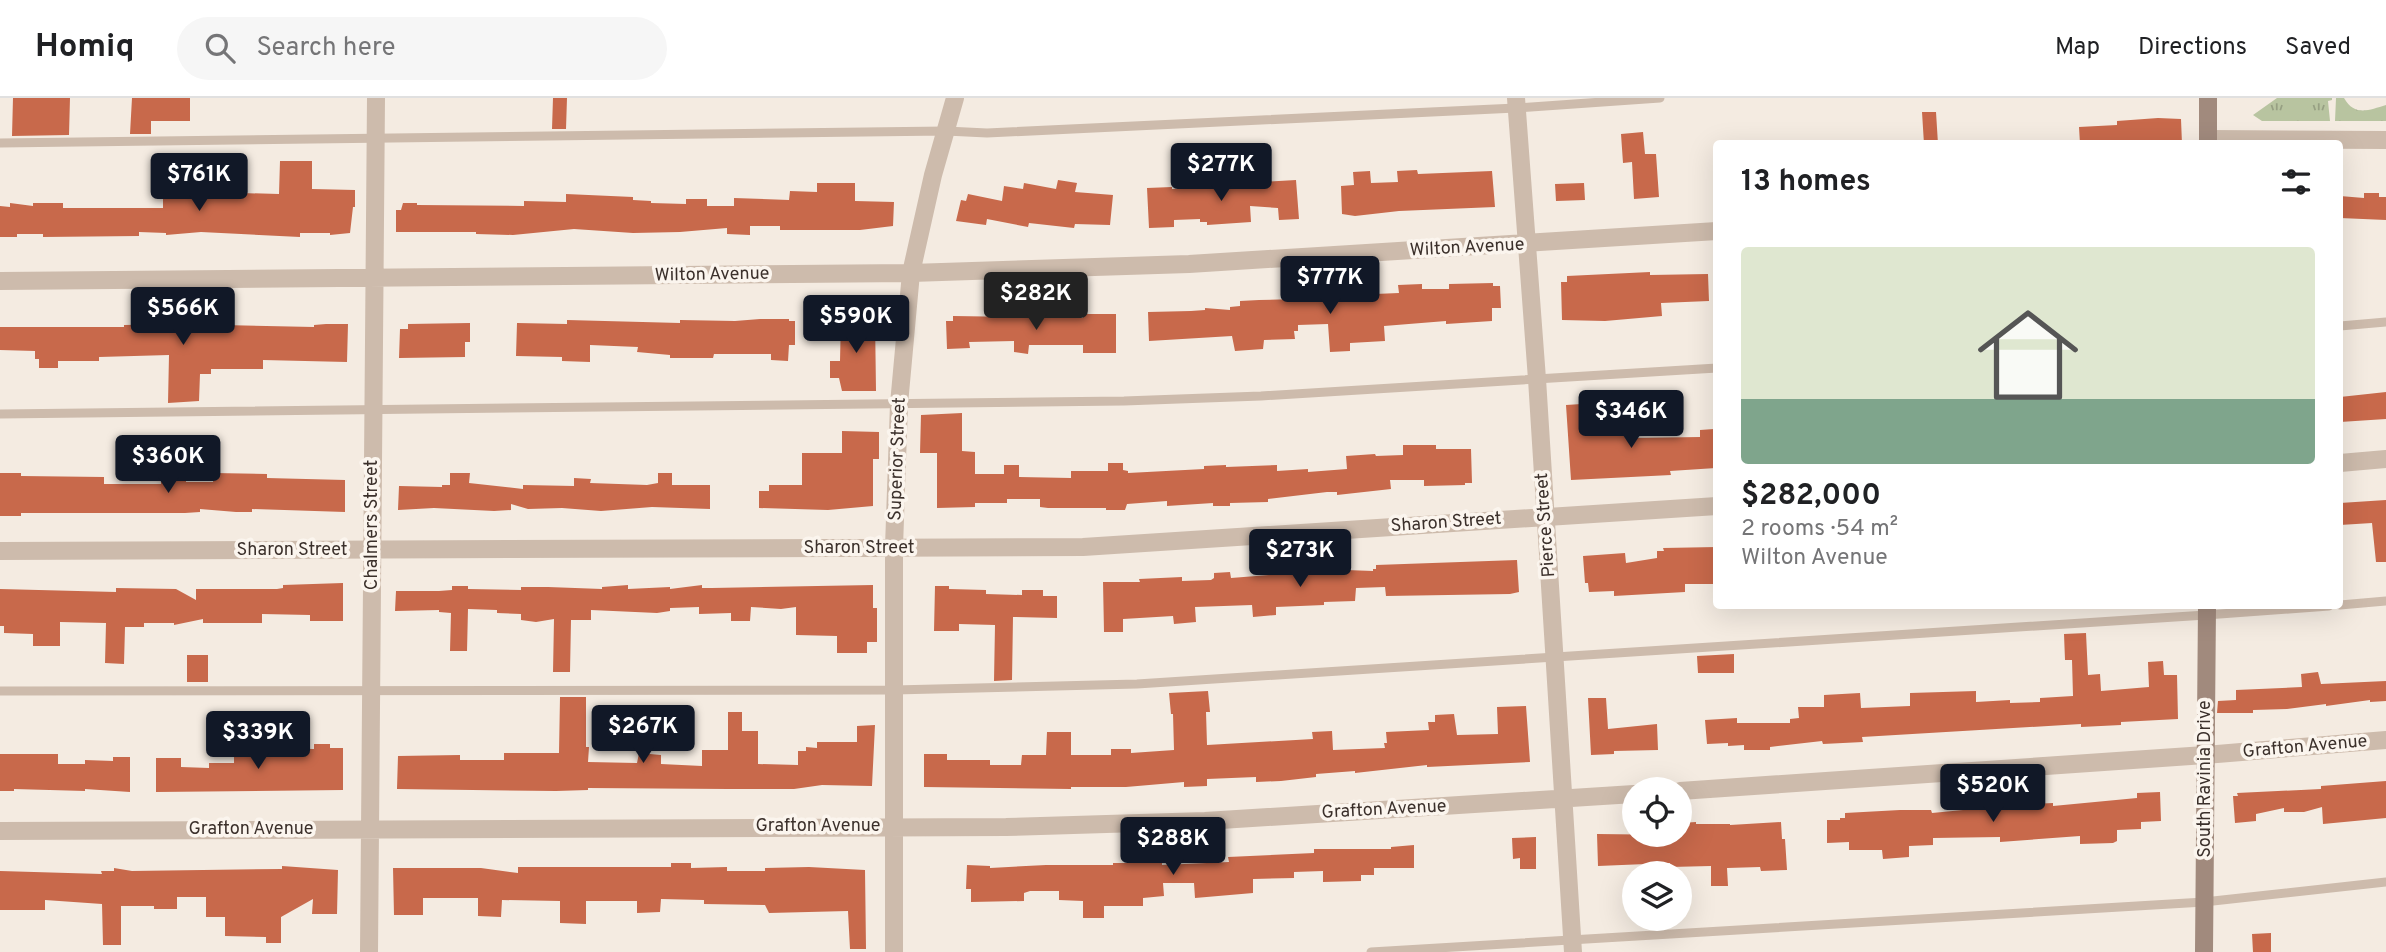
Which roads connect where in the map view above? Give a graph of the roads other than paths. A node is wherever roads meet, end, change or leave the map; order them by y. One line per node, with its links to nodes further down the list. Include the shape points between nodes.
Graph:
1 (376, 98): 7 (street, Chalmers Street)
2 (955, 98): 6 (street, Superior Street)
3 (1660, 98): 5 (lane)
4 (2208, 98): 8 (street)
5 (1516, 103): 6 (lane, via 1133,128); 13 (street, Pierce Street)
6 (946, 131): 7 (lane); 14 (street, Superior Street)
7 (376, 140): 11 (lane); 15 (street, Chalmers Street)
8 (2208, 140)
9 (2343, 140): 10 (street)
10 (2386, 140)
11 (0, 143)
12 (1713, 231): 13 (street, Wilton Avenue)
13 (1527, 244): 14 (street, Wilton Avenue, via 1189,264); 20 (street, Pierce Street)
14 (911, 273): 15 (street, Wilton Avenue); 21 (street, Superior Street)
15 (373, 279): 16 (street, Wilton Avenue); 22 (street, Chalmers Street)
16 (0, 281)
17 (2386, 322): 18 (lane)
18 (2343, 326)
19 (1713, 368): 20 (lane)
20 (1537, 379): 21 (lane, via 1261,396); 27 (street, Pierce Street)
21 (899, 404): 22 (lane); 28 (street, Superior Street)
22 (372, 408): 23 (lane); 29 (street, Chalmers Street)
23 (0, 414)
24 (2386, 459): 25 (street)
25 (2343, 463)
26 (1713, 506): 27 (street, Sharon Street)
27 (1545, 517): 28 (street, Sharon Street, via 1083,547); 35 (street, Pierce Street)
28 (894, 547): 29 (street, Sharon Street); 37 (street, Superior Street)
29 (373, 550): 30 (street, Sharon Street); 36 (street, Chalmers Street)
30 (0, 551)
31 (2386, 601): 32 (lane)
32 (2343, 605)
33 (2237, 609): 34 (lane)
34 (2206, 610): 35 (lane); 40 (street, South Ravinia Drive)
35 (1554, 658): 37 (lane, via 1137,684); 43 (street, Pierce Street)
36 (370, 690): 37 (lane); 38 (lane); 45 (street, Chalmers Street)
37 (894, 690): 44 (street, Superior Street)
38 (0, 691)
39 (2386, 740): 40 (street, Grafton Avenue)
40 (2205, 755): 41 (street, Grafton Avenue); 48 (street, South Ravinia Drive)
41 (1692, 790)
42 (1622, 795): 43 (street, Grafton Avenue)
43 (1564, 799): 44 (street, Grafton Avenue, via 1205,821); 49 (street, Pierce Street)
44 (894, 826): 45 (street, Grafton Avenue); 51 (street, Superior Street)
45 (370, 829): 46 (street, Grafton Avenue); 50 (street, Chalmers Street)
46 (0, 831)
47 (2386, 882): 48 (lane)
48 (2204, 902): 49 (lane); 53 (street, South Ravinia Drive)
49 (1573, 945): 52 (lane)
50 (369, 952)
51 (894, 952)
52 (1371, 952)
53 (2204, 952)

